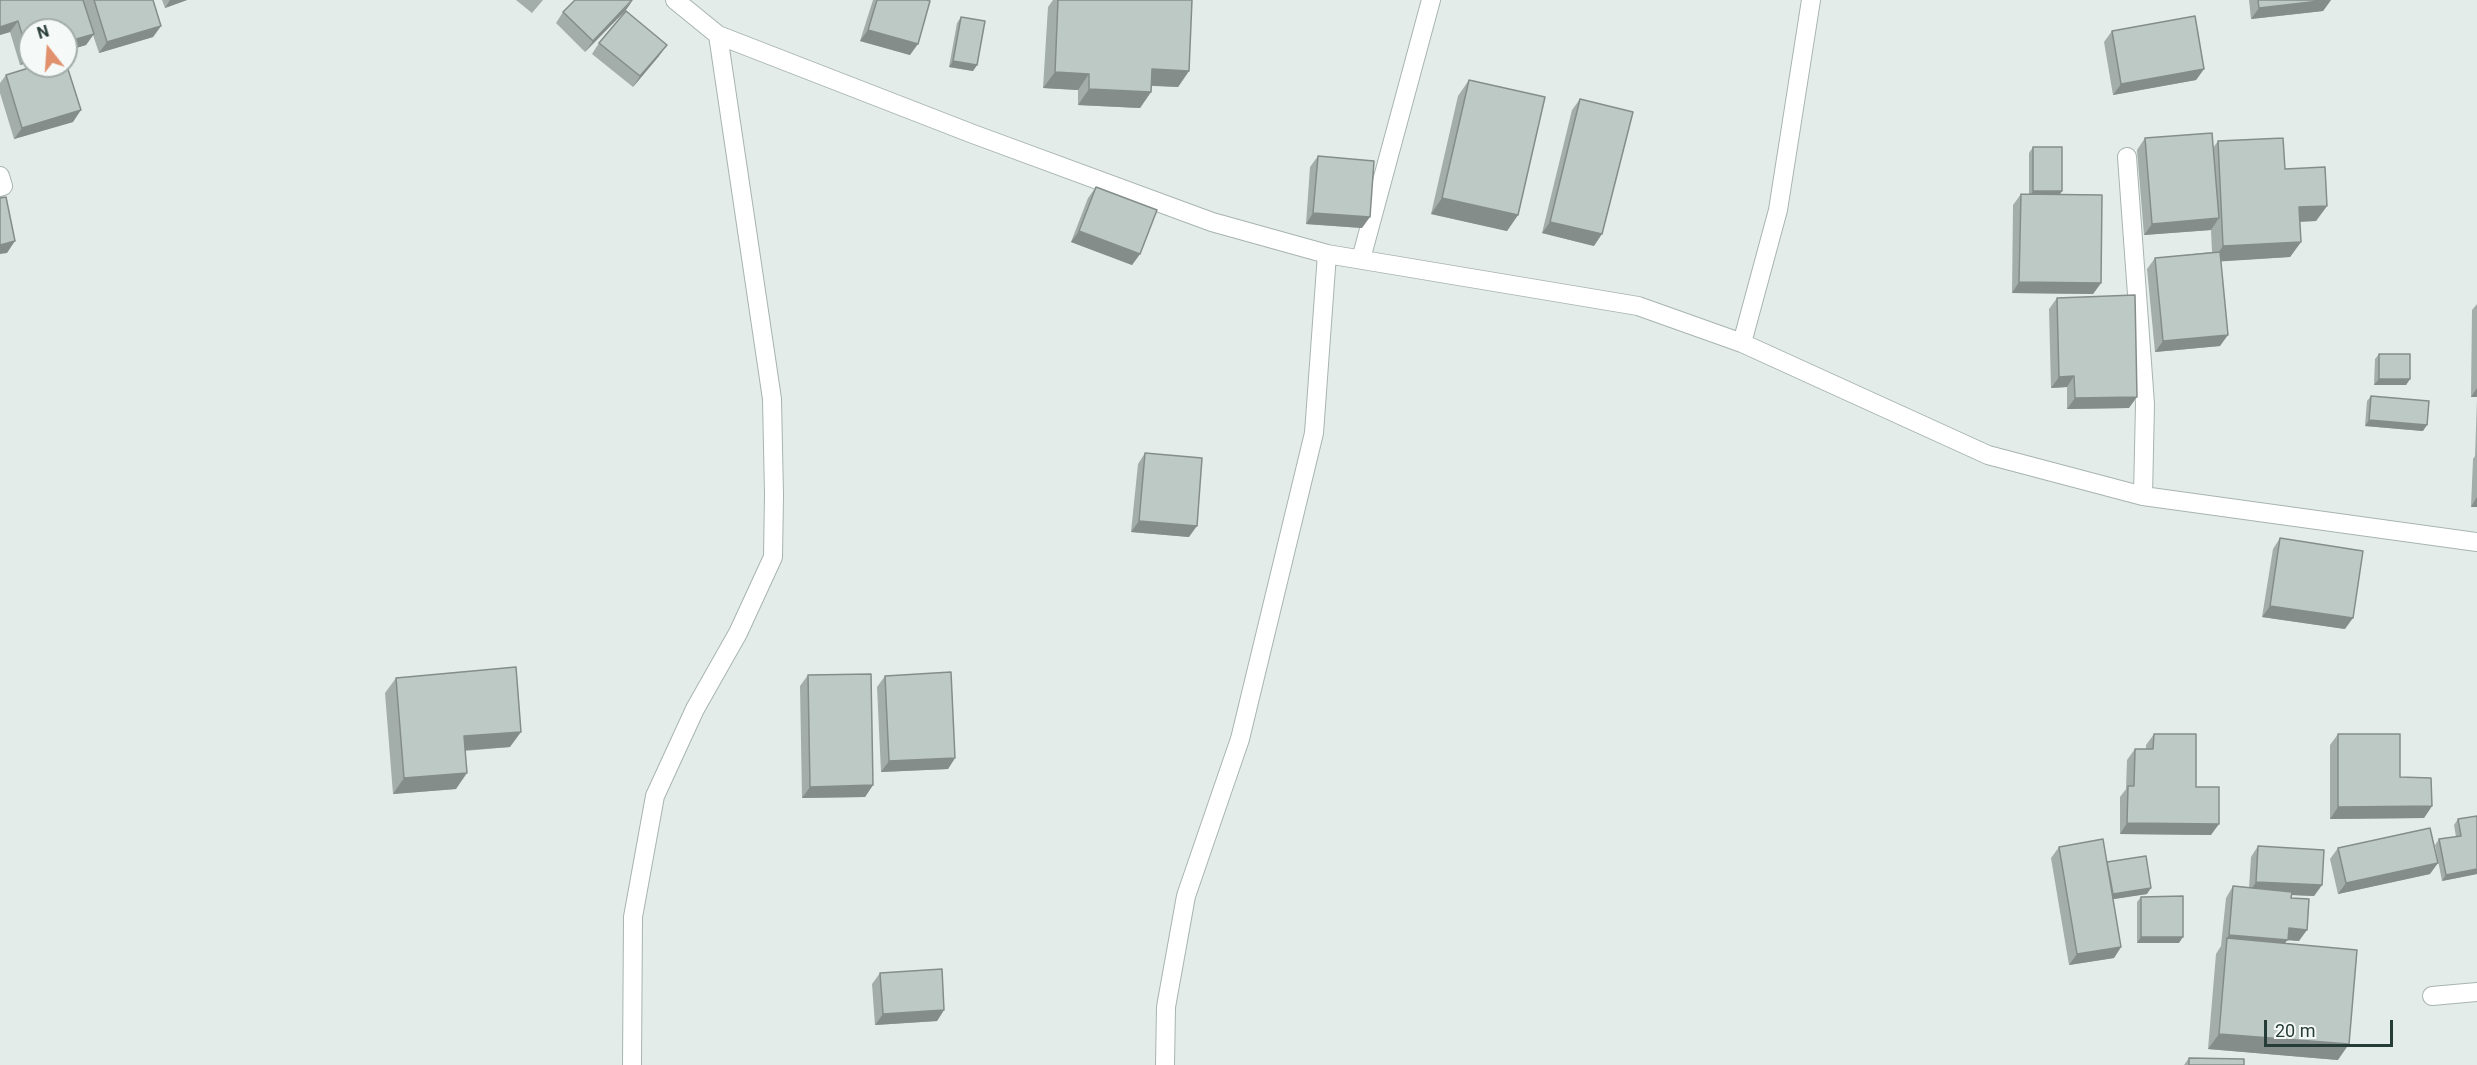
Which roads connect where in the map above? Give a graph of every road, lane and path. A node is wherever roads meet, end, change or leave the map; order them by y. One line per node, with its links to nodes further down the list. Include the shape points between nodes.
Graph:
1 (675, 0): 4 (street)
2 (1431, 0): 9 (street)
3 (1811, 0): 10 (street, via 1778,210)
4 (718, 34): 8 (street, via 1201,218); 15 (street, via 772,399 773,557 655,796 633,917)
5 (2127, 157): 11 (street, via 2145,405)
6 (0, 176): 7 (street)
7 (0, 187)
8 (1327, 254): 9 (street); 16 (street, via 1314,433 1240,739 1186,896 1166,1007)
9 (1361, 259): 10 (street, via 1638,306)
10 (1742, 343): 11 (street, via 1988,455)
11 (2143, 496): 12 (street)
12 (2477, 542)
13 (2477, 992): 14 (street)
14 (2432, 996)
15 (632, 1065)
16 (1165, 1065)

